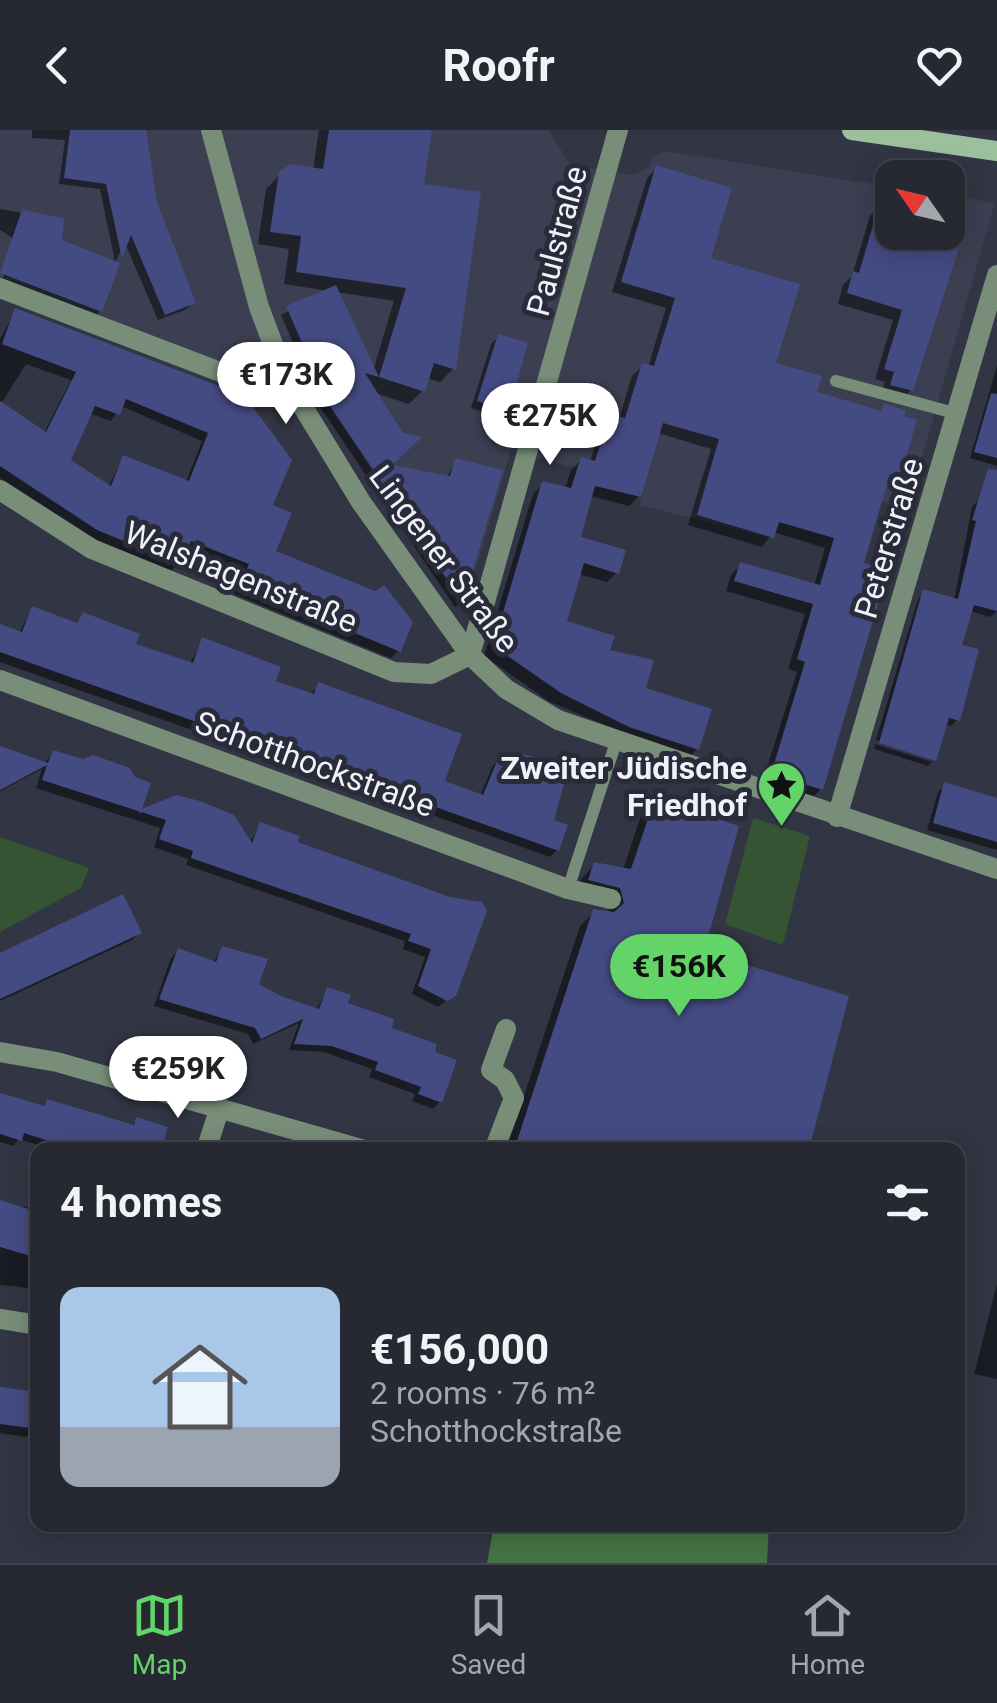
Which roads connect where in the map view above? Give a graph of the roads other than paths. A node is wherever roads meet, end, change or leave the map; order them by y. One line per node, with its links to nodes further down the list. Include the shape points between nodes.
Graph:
1 (618, 130): 11 (street, Paulstraße)
2 (852, 130): 4 (main road)
3 (216, 134): 7 (street, Lingener Straße, via 259,307)
4 (997, 151)
5 (997, 275): 9 (street, Peterstraße)
6 (0, 288): 7 (street, via 244,381)
7 (286, 379): 11 (street, Lingener Straße, via 361,502)
8 (836, 380): 9 (lane)
9 (958, 414): 14 (street, Peterstraße)
10 (0, 490): 11 (street, Walshagenstraße, via 92,549 394,672 432,674)
11 (470, 655): 13 (street, Lingener Straße, via 506,689 558,720)
12 (0, 680): 16 (street, Schotthockstraße)
13 (616, 742): 14 (street, Lingener Straße); 16 (lane)
14 (837, 817): 15 (street, Lingener Straße)
15 (997, 868)
16 (568, 889): 17 (street, Schotthockstraße)
17 (611, 899)
18 (506, 1029): 23 (street, via 492,1070 514,1098)
19 (0, 1052): 20 (street)
20 (220, 1107): 21 (street); 22 (street)
21 (209, 1142)
22 (338, 1142)
23 (497, 1142)
24 (0, 1319): 25 (street)
25 (30, 1324)

